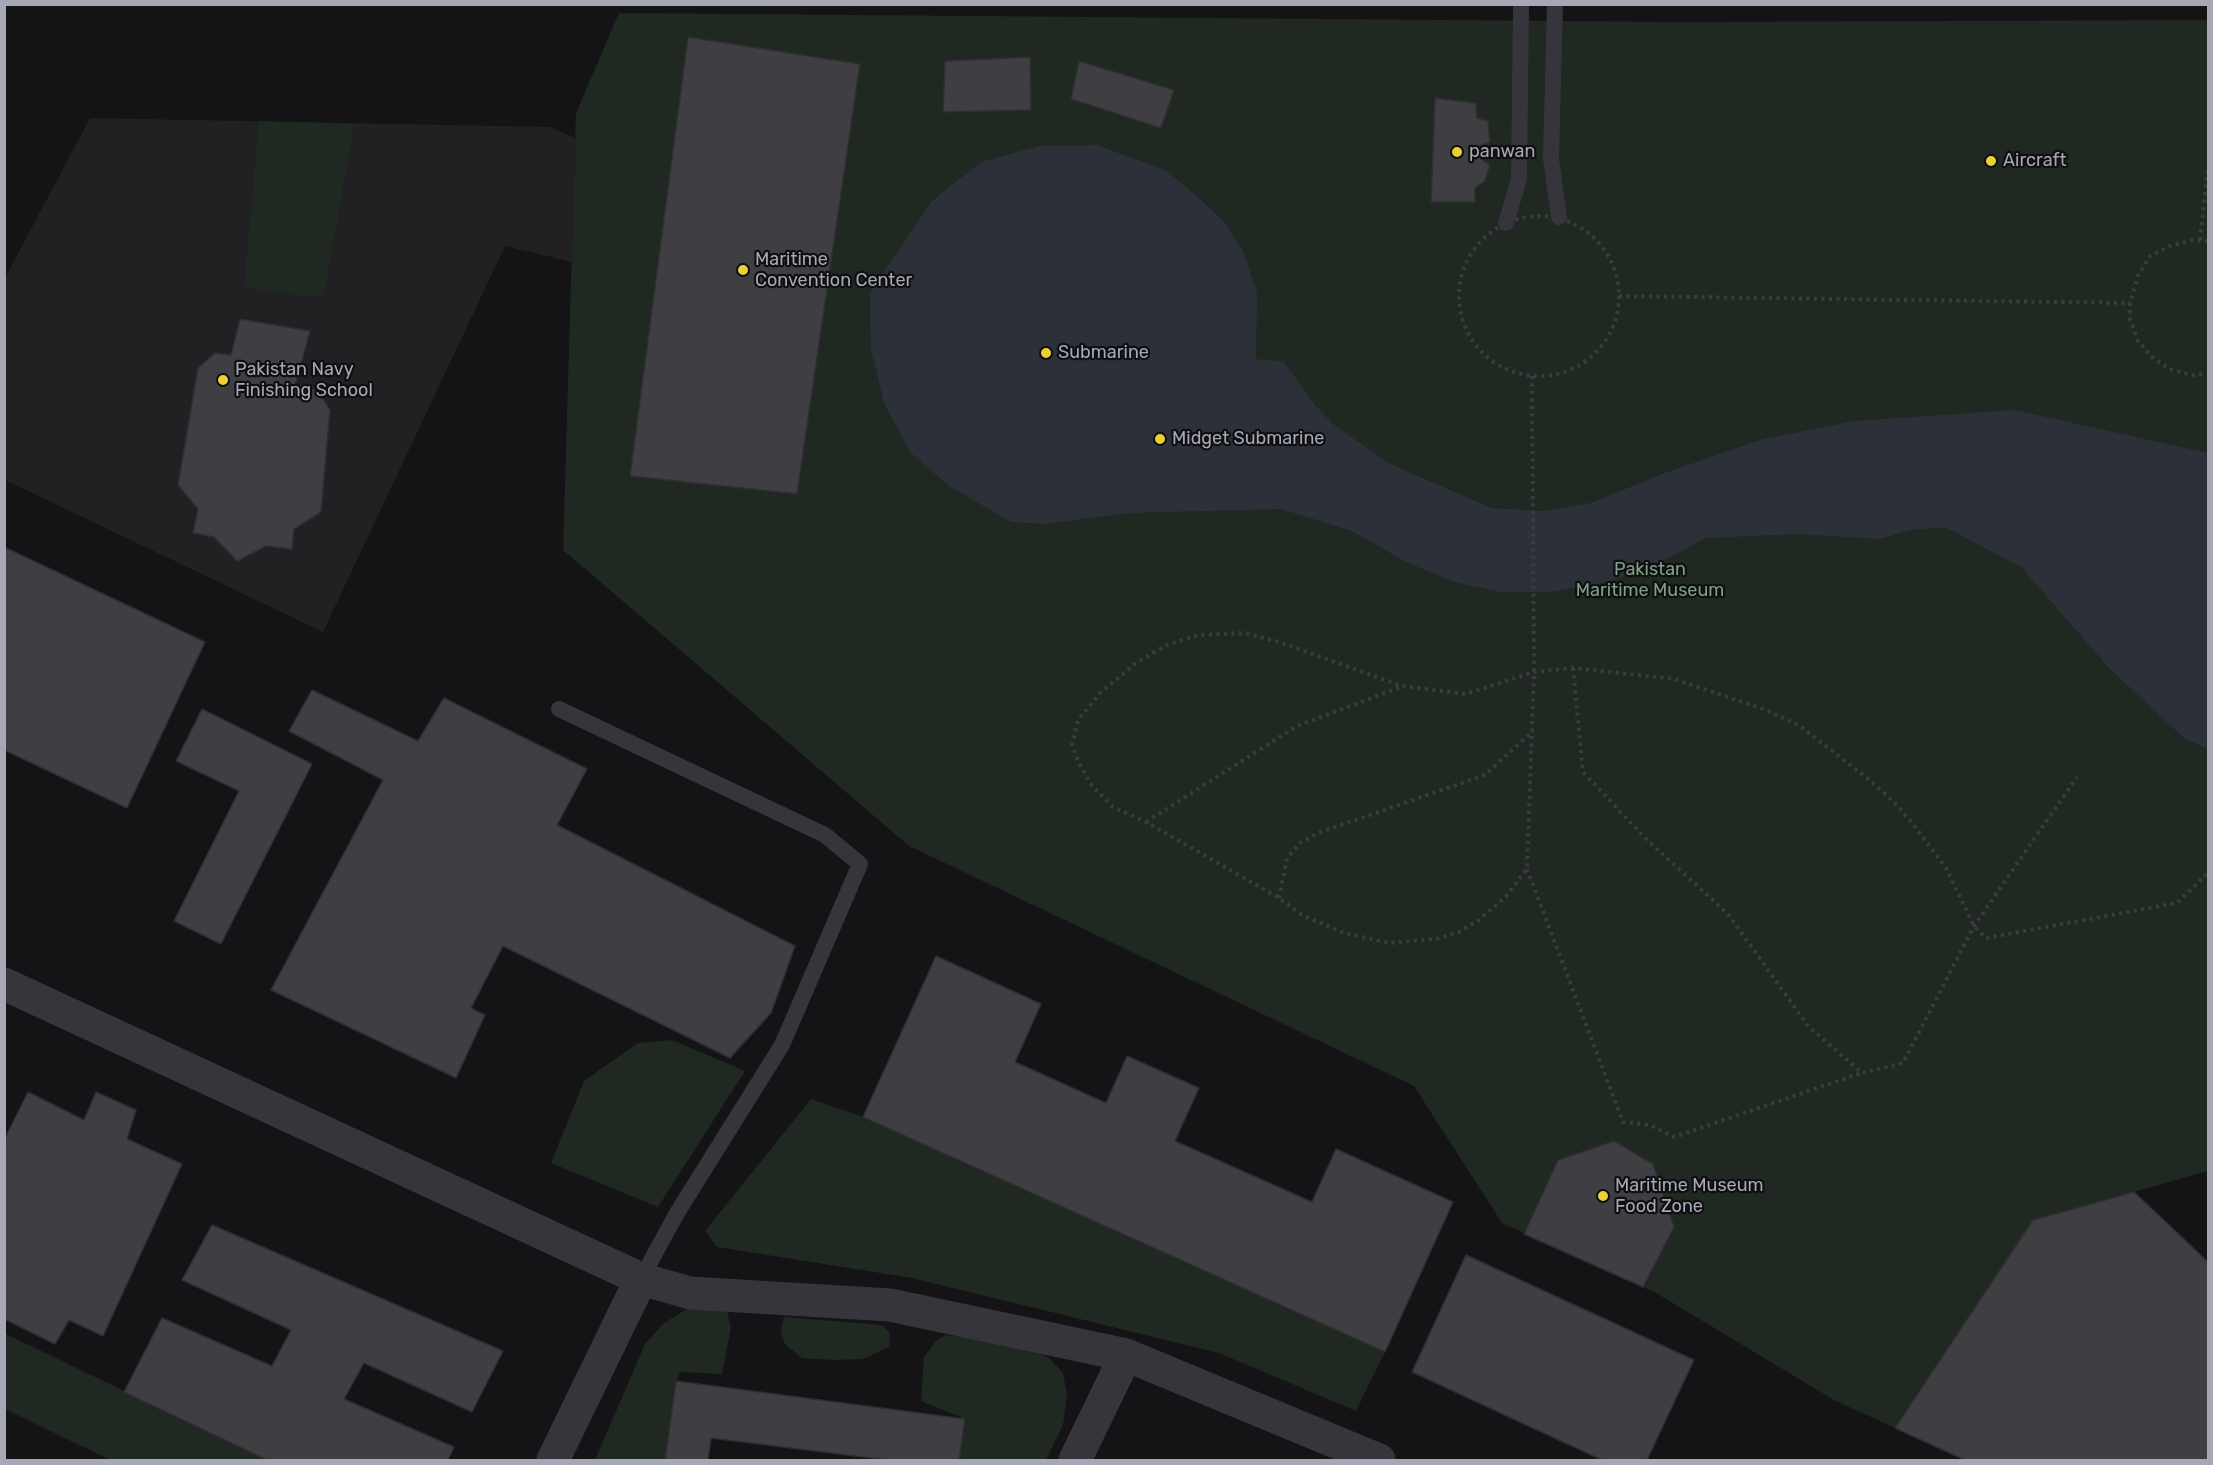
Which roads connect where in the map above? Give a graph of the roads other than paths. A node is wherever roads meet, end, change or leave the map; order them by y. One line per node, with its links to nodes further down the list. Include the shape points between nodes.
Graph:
1 (1521, 4): 4 (lane, via 1519,178)
2 (1555, 4): 3 (lane, via 1551,159)
3 (1559, 217)
4 (1506, 223)
5 (559, 709): 7 (lane, via 825,835 860,864 782,1045 677,1213)
6 (4, 984): 7 (street)
7 (641, 1279): 8 (street, via 690,1293 890,1305); 9 (street)
8 (1126, 1355): 10 (street); 11 (street)
9 (553, 1461)
10 (1075, 1461)
11 (1379, 1461)

